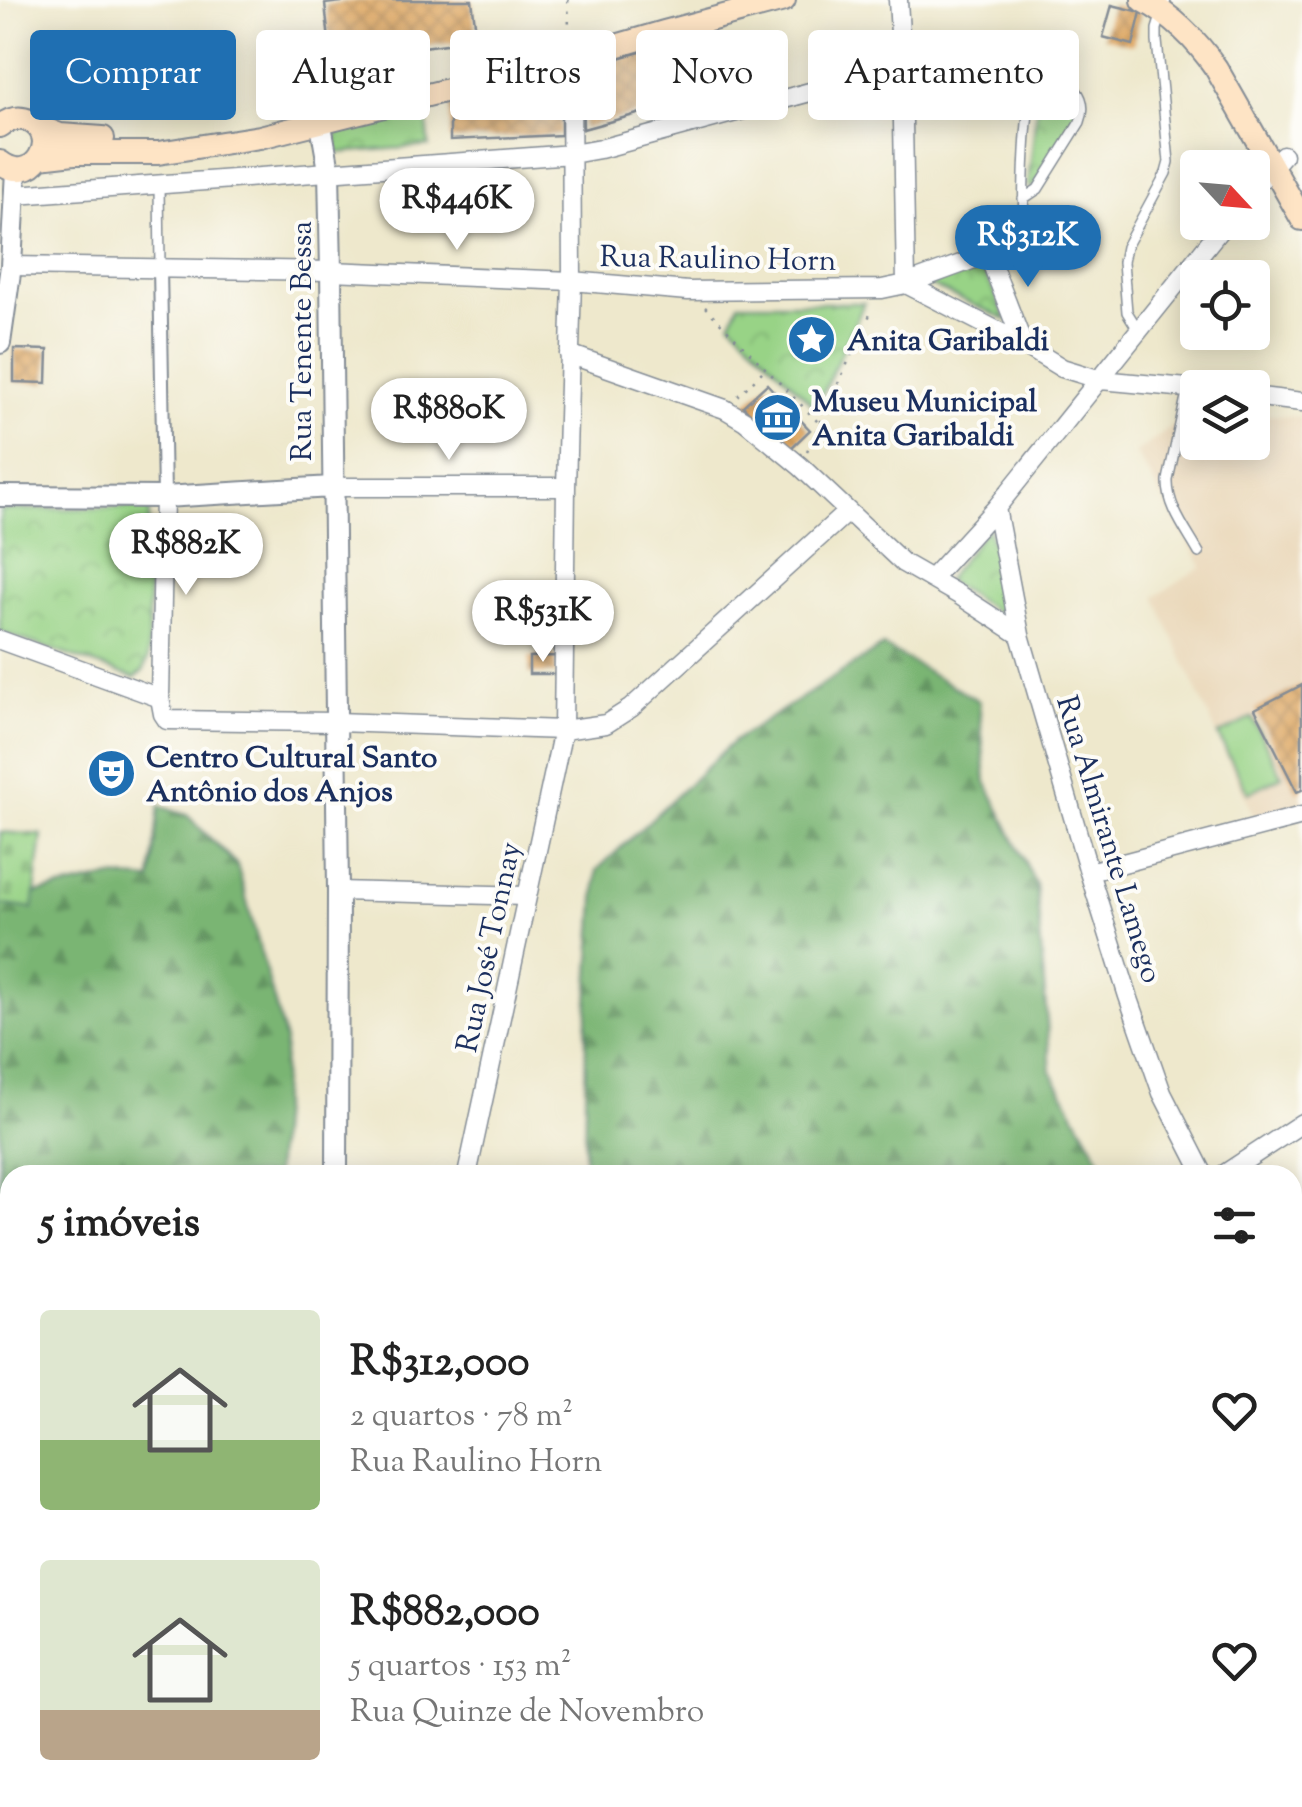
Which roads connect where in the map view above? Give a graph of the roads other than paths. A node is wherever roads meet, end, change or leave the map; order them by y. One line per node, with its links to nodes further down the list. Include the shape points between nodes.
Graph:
1 (735, 0): 5 (main road)
2 (784, 0): 5 (main road)
3 (898, 0): 6 (street)
4 (1160, 3): 18 (main road, via 1200,45); 35 (lane, via 1157,41 1169,162 1123,262 1127,312)
5 (694, 18): 7 (main road)
6 (900, 30)
7 (616, 39)
8 (808, 93): 16 (street)
9 (288, 120): 15 (main road, via 158,137 84,138)
10 (308, 120): 17 (main road, via 260,138 158,153)
11 (320, 120): 21 (street, Rua Tenente Bessa)
12 (571, 120): 16 (street, Rua José Tonnay)
13 (903, 120): 34 (street)
14 (3, 121): 15 (main road, via 19,118)
15 (36, 126): 17 (main road, via 44,141)
16 (572, 154): 21 (street); 33 (street, Rua José Tonnay)
17 (40, 157): 19 (main road, via 34,164)
18 (1277, 160): 20 (street); 23 (main road); 27 (main road)
19 (8, 165): 24 (street)
20 (1270, 168)
21 (329, 170): 22 (street); 32 (street, Rua Tenente Bessa)
22 (159, 186): 24 (street); 31 (lane)
23 (1302, 190)
24 (16, 195): 26 (street)
25 (1023, 199): 25 (lane, via 1034,86 1045,73 1079,92 1084,112 1038,189); 29 (lane, via 1022,237)
26 (8, 219): 30 (street)
27 (1302, 219)
28 (1212, 240): 35 (street)
29 (988, 254): 34 (street, Rua Raulino Horn); 37 (street)
30 (11, 266): 31 (street, Rua Raulino Horn); 36 (street)
31 (160, 267): 32 (street, Rua Raulino Horn); 47 (street)
32 (331, 272): 33 (street, Rua Raulino Horn); 44 (street, Rua Tenente Bessa)
33 (572, 282): 34 (street, Rua Raulino Horn, via 688,291); 38 (street, Rua José Tonnay)
34 (906, 284): 37 (street)
35 (1139, 331): 39 (street)
36 (0, 343)
37 (1023, 344): 39 (street, via 1062,368)
38 (569, 354): 45 (street, Rua José Tonnay); 49 (street, via 725,409)
39 (1101, 380): 40 (street); 48 (street)
40 (1180, 388)
41 (1270, 398): 42 (street)
42 (1302, 402)
43 (1180, 436): 50 (lane, via 1168,492)
44 (332, 487): 45 (street); 47 (street); 55 (street, Rua Tenente Bessa)
45 (566, 487): 56 (street, Rua José Tonnay)
46 (0, 496): 47 (street)
47 (164, 497): 54 (street)
48 (996, 508): 51 (street); 52 (street, Rua Almirante Lamego)
49 (848, 512): 51 (street); 56 (street, via 632,708 606,724)
50 (1198, 553)
51 (931, 579): 52 (street)
52 (1020, 635): 58 (street, Rua Almirante Lamego)
53 (0, 640): 54 (street)
54 (160, 698): 55 (street, via 162,714 174,721)
55 (337, 722): 56 (street); 59 (street, Rua Tenente Bessa)
56 (563, 730): 60 (street, Rua José Tonnay)
57 (1302, 816): 58 (street)
58 (1088, 872): 64 (street, Rua Almirante Lamego, via 1162,1093)
59 (338, 891): 60 (street); 62 (street, Rua Tenente Bessa)
60 (526, 896): 63 (street, Rua José Tonnay)
61 (1302, 1123): 65 (street)
62 (337, 1165)
63 (468, 1165)
64 (1199, 1165)
65 (1238, 1165)

